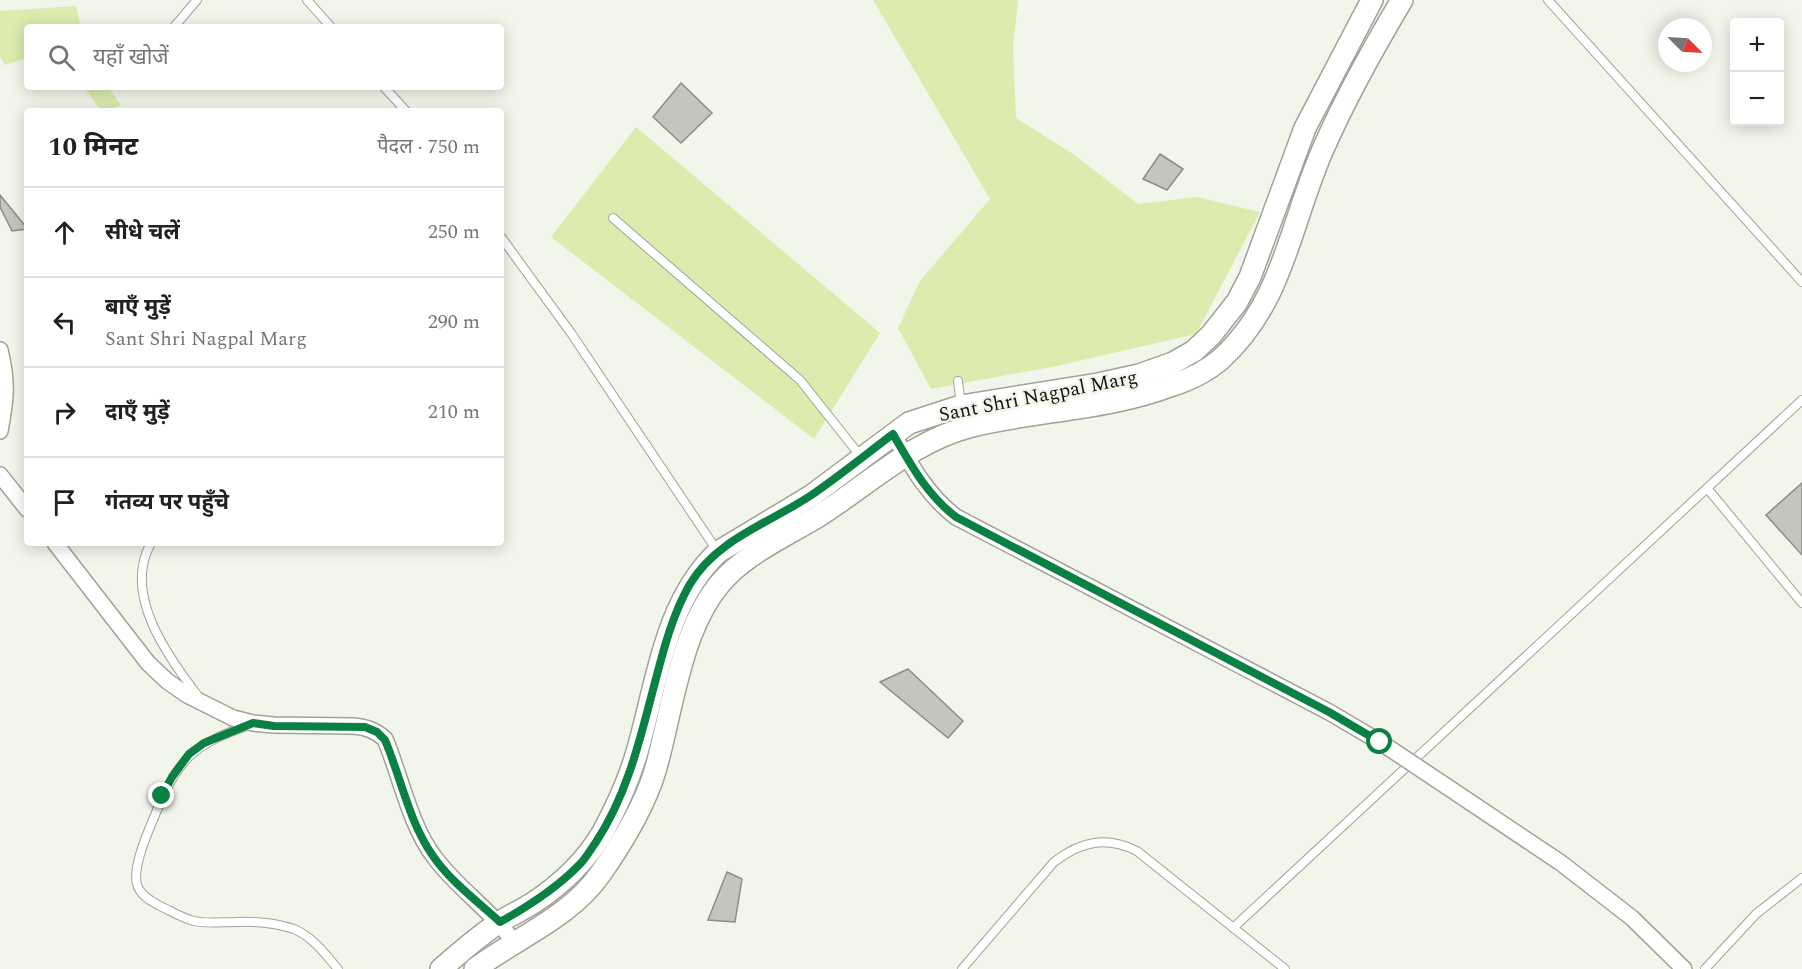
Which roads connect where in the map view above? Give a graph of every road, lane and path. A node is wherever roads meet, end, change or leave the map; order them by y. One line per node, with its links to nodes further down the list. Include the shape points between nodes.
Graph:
1 (197, 0): 6 (lane)
2 (307, 0): 7 (lane)
3 (1372, 0): 16 (street, Sant Shri Nagpal Marg, via 1305,128 1250,277 1237,302 1211,335 1173,363 1139,375)
4 (1402, 0): 19 (street, Sant Shri Nagpal Marg, via 1323,148 1270,294 1258,317 1224,357 1207,371 1144,396 970,426)
5 (1548, 0): 12 (lane)
6 (177, 24)
7 (328, 24)
8 (387, 90): 9 (lane)
9 (403, 108)
10 (614, 218): 20 (lane, via 800,380)
11 (504, 241): 26 (lane, via 571,333)
12 (1802, 282)
13 (0, 350): 17 (street, via 7,393)
14 (958, 381): 16 (lane)
15 (1802, 400): 22 (lane)
16 (961, 406): 18 (street, Sant Shri Nagpal Marg, via 909,423)
17 (0, 431)
18 (893, 434): 19 (street); 20 (street, Sant Shri Nagpal Marg)
19 (906, 455): 33 (street, Sant Shri Nagpal Marg, via 743,562 720,583 693,630 654,774 620,844 599,877 570,905); 39 (street, bridge, via 940,505 956,517 1380,742 1561,863 1632,918)
20 (862, 458): 26 (street, Sant Shri Nagpal Marg, via 811,496)
21 (0, 475): 23 (street)
22 (1707, 488): 27 (lane); 32 (lane)
23 (24, 504)
24 (57, 546): 28 (street, via 148,663 167,681)
25 (150, 546): 28 (lane, via 144,562 145,604 165,651)
26 (718, 552): 31 (street, Sant Shri Nagpal Marg, via 690,584 677,613 664,647 637,754 602,833 582,863 556,886)
27 (1802, 603)
28 (203, 704): 29 (street)
29 (253, 723): 31 (street, via 352,726 377,732 385,740 419,831 434,857); 34 (lane, via 204,743 189,754 172,777 150,826 135,879 150,901 195,921 239,921 296,930 311,939)
30 (1802, 878): 40 (lane, via 1756,914)
31 (500, 922): 33 (street); 35 (street, Sant Shri Nagpal Marg)
32 (1233, 928): 37 (lane, via 1137,851 1123,844 1095,842 1054,862); 38 (lane)
33 (514, 942): 36 (street, Sant Shri Nagpal Marg)
34 (338, 969)
35 (441, 969)
36 (475, 969)
37 (962, 969)
38 (1285, 969)
39 (1684, 969)
40 (1705, 969)

